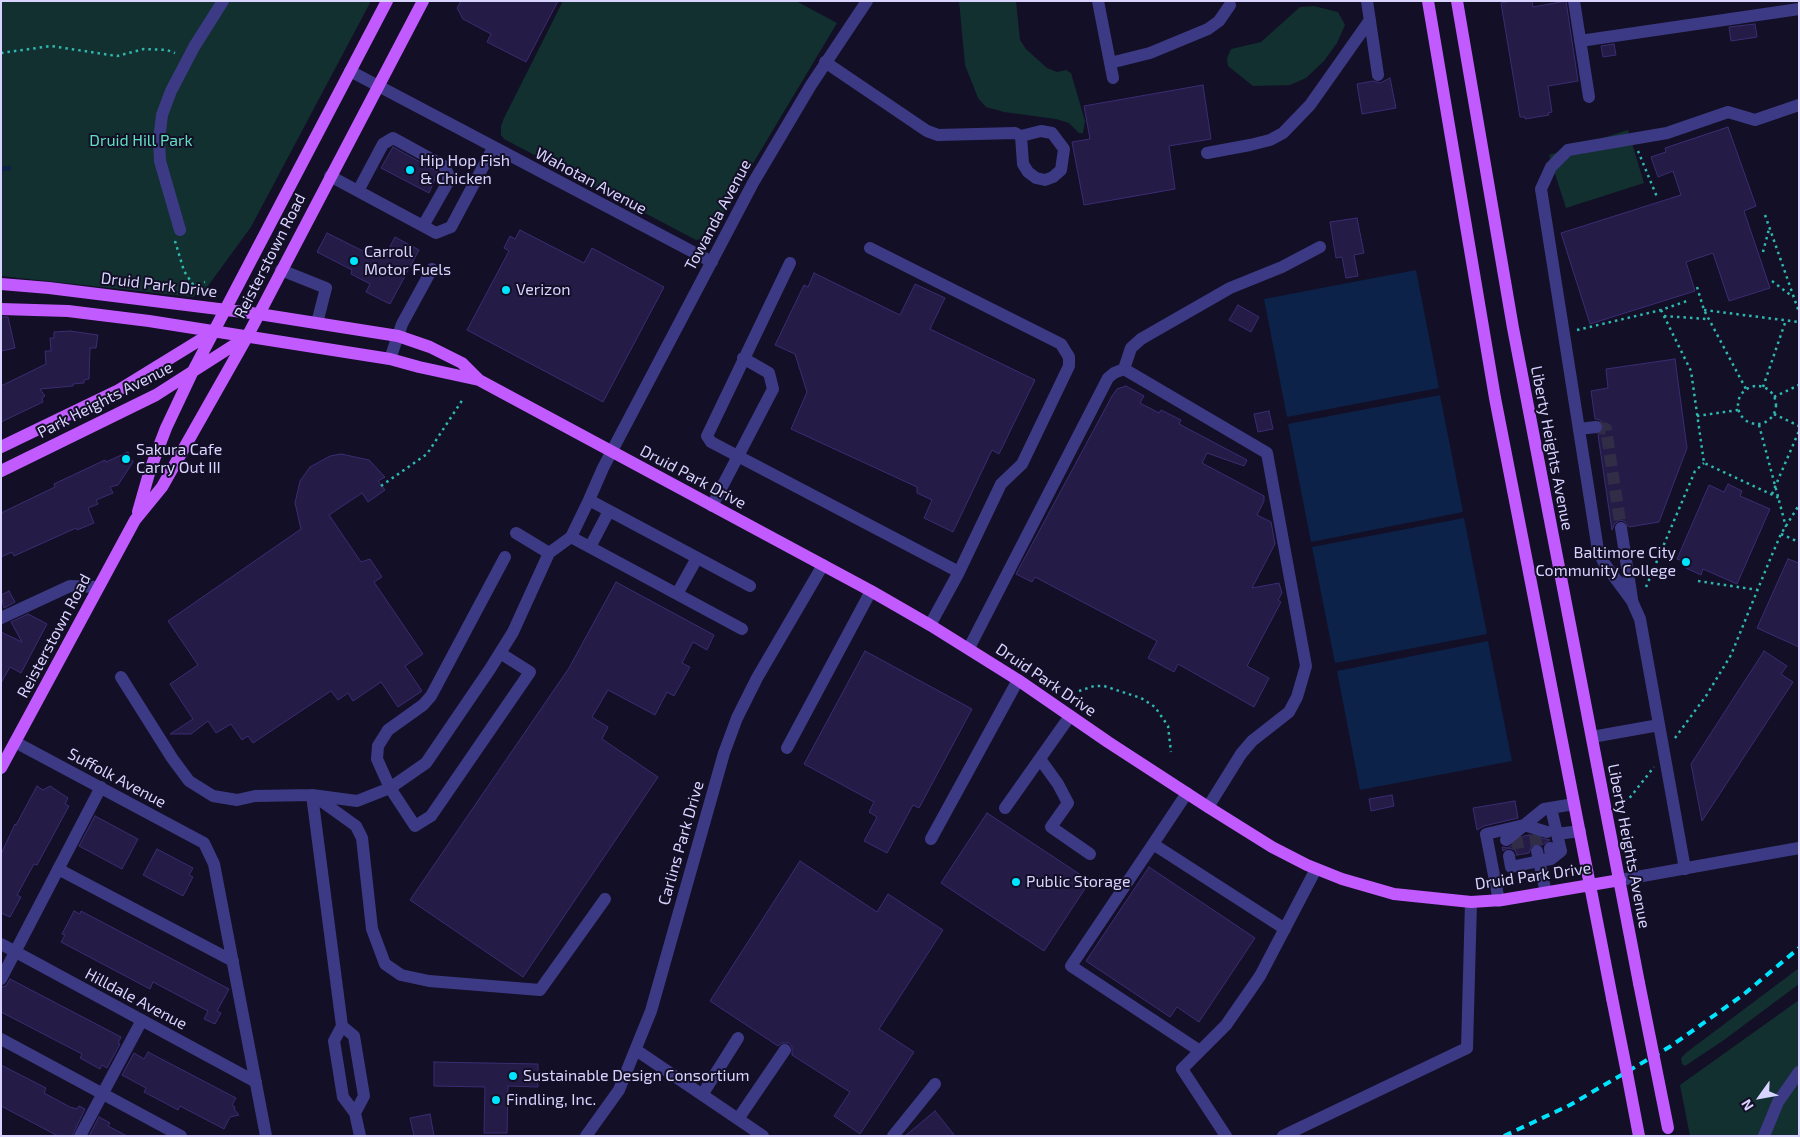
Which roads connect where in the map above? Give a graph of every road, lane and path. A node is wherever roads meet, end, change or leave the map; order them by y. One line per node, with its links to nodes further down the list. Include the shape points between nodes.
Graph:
1 (223, 1): 14 (street)
2 (387, 1): 18 (main road, Reisterstown Road)
3 (423, 1): 21 (main road, Reisterstown Road)
4 (866, 1): 16 (street, Towanda Avenue)
5 (1098, 1): 17 (street)
6 (1366, 1): 12 (street)
7 (1428, 1): 136 (main road, via 1495,398)
8 (1457, 1): 125 (main road, Liberty Heights Avenue, via 1515,338)
9 (1574, 1): 13 (street)
10 (1230, 5): 17 (street, via 1219,22 1208,29 1150,53)
11 (1799, 9): 13 (street)
12 (1370, 20): 19 (street); 27 (street, via 1310,105 1283,133 1270,140)
13 (1580, 41): 22 (street)
14 (191, 52): 15 (path, via 144,49 117,56 51,46); 34 (street, via 162,115 159,140 164,182)
15 (1, 53)
16 (825, 62): 24 (street, via 927,131 938,135 1007,132); 38 (street, Towanda Avenue, via 775,143)
17 (1110, 63): 20 (street)
18 (350, 71): 21 (street, Wahotan Avenue); 49 (main road, Reisterstown Road)
19 (1378, 75)
20 (1113, 78)
21 (378, 86): 25 (street, Wahotan Avenue); 28 (main road, Reisterstown Road)
22 (1589, 96)
23 (1799, 105): 60 (street, via 1755,120 1728,112 1667,133 1568,150 1551,167 1541,189)
24 (1021, 136)
25 (493, 148): 32 (street, via 451,227 436,233); 38 (street, Wahotan Avenue)
26 (1636, 148): 30 (path)
27 (1207, 154)
28 (330, 176): 29 (street); 41 (main road, Reisterstown Road)
29 (358, 191): 32 (street); 32 (street, via 386,141 393,138 444,166 448,174 448,182)
30 (1657, 197)
31 (1765, 215): 33 (path)
32 (423, 226)
33 (1769, 228): 37 (path); 46 (path)
34 (180, 230): 42 (path, via 174,238 184,271 194,286)
35 (1320, 247): 65 (street, via 1230,288 1141,339 1131,348)
36 (870, 248): 106 (street, via 1061,344 1069,357 1068,366 1022,464 1001,484)
37 (1763, 252)
38 (712, 262): 82 (street, Towanda Avenue)
39 (790, 263): 63 (street)
40 (432, 269): 61 (street)
41 (282, 270): 53 (main road, Reisterstown Road); 58 (street, via 326,288)
42 (205, 282)
43 (1772, 282): 46 (path)
44 (1, 284): 49 (main road, Druid Park Drive)
45 (1698, 287): 51 (path)
46 (1794, 298): 52 (path)
47 (1687, 301): 50 (path)
48 (1, 309): 59 (main road, Druid Park Drive, via 68,311)
49 (225, 310): 53 (main road, Druid Park Drive); 59 (main road, Reisterstown Road)
50 (1661, 310): 54 (path); 60 (path)
51 (1704, 310): 55 (path); 56 (path)
52 (1799, 312)
53 (259, 314): 58 (main road, Druid Park Drive); 62 (main road, Reisterstown Road)
54 (1664, 316): 55 (path); 75 (path, via 1691,371)
55 (1708, 319): 70 (path)
56 (1786, 320): 57 (path); 69 (path)
57 (1799, 322)
58 (317, 323): 61 (main road, Druid Park Drive)
59 (213, 332): 62 (main road, Druid Park Drive); 66 (main road, Reisterstown Road); 81 (main road, Park Heights Avenue, via 117,391)
60 (1564, 334): 79 (street)
61 (398, 336): 64 (street); 67 (main road, Druid Park Drive, via 462,363)
62 (247, 337): 64 (main road, Druid Park Drive); 66 (main road, Park Heights Avenue); 94 (main road, Reisterstown Road, via 162,487)
63 (743, 358): 83 (street, via 769,373 773,389); 83 (street, via 707,436 711,442)
64 (390, 359): 67 (main road, Druid Park Drive)
65 (1124, 369): 118 (street, via 1108,378); 138 (street, via 1267,453 1306,666 1289,712 1252,741)
66 (192, 373): 85 (main road, Park Heights Avenue, via 148,400); 94 (main road, Reisterstown Road, via 166,428)
67 (478, 380): 82 (main road, Druid Park Drive)
68 (1799, 385): 71 (path)
69 (1763, 387): 70 (path); 71 (path)
70 (1746, 389): 73 (path, via 1739,398)
71 (1774, 397): 74 (path)
72 (463, 399): 86 (path, via 427,454)
73 (1738, 410): 75 (path); 76 (path, via 1744,420)
74 (1774, 414): 76 (path); 77 (path)
75 (1697, 416): 84 (path)
76 (1759, 425): 87 (path)
77 (1799, 426)
78 (1596, 427): 79 (street)
79 (1579, 429): 114 (street, via 1598,550)
80 (1799, 431): 87 (path)
81 (1, 447)
82 (612, 452): 90 (street, Towanda Avenue); 92 (main road, Druid Park Drive)
83 (738, 456): 92 (street); 106 (street)
84 (1704, 463): 88 (path); 110 (path, via 1695,471)
85 (1, 471)
86 (381, 486)
87 (1774, 486): 88 (path); 89 (path)
88 (1772, 494): 89 (path)
89 (1778, 498): 95 (path)
90 (589, 500): 93 (street); 99 (street, Towanda Avenue)
91 (1799, 505): 95 (path)
92 (712, 506): 105 (main road, Druid Park Drive)
93 (609, 511): 101 (street); 104 (street)
94 (135, 520): 109 (main road, Reisterstown Road)
95 (1786, 527): 98 (path)
96 (1621, 528): 114 (street)
97 (516, 533): 102 (street)
98 (1781, 534): 100 (path); 111 (path)
99 (570, 537): 101 (street); 102 (street)
100 (1799, 542)
101 (590, 547): 113 (street)
102 (549, 553): 119 (street, via 514,632)
103 (505, 557): 133 (street, via 431,696 380,740 377,759)
104 (697, 558): 108 (street); 113 (street)
105 (823, 565): 112 (main road, Druid Park Drive); 169 (street, Carlins Park Drive, via 737,718 724,753 651,1010)
106 (959, 572): 116 (street)
107 (1698, 580): 111 (path)
108 (750, 586)
109 (98, 587): 115 (street, via 70,586); 126 (main road, Reisterstown Road)
110 (1646, 587)
111 (1758, 590): 129 (path, via 1731,655 1706,696)
112 (871, 591): 116 (main road, Druid Park Drive); 127 (street)
113 (677, 594): 117 (street)
114 (1632, 602): 124 (street, via 1640,619)
115 (1, 618)
116 (930, 625): 118 (main road, Druid Park Drive)
117 (742, 629)
118 (969, 648): 121 (main road, Druid Park Drive)
119 (500, 653): 133 (street, via 426,763); 133 (street, via 530,672 431,816 416,826)
120 (121, 677): 135 (street, via 172,758 189,780 201,789 213,796 237,800 255,796)
121 (1018, 680): 123 (main road, Druid Park Drive); 145 (street)
122 (1079, 691): 128 (path, via 1104,686 1141,698 1155,707 1168,726)
123 (1070, 716): 130 (street); 134 (main road, Druid Park Drive)
124 (1659, 725): 125 (street); 129 (street)
125 (1592, 738): 137 (main road, Liberty Heights Avenue)
126 (15, 742): 131 (main road, Reisterstown Road); 132 (street, Suffolk Avenue)
127 (787, 748)
128 (1171, 752)
129 (1664, 753): 137 (path, via 1628,800); 153 (street)
130 (1040, 759): 139 (street); 148 (street, via 1068,803 1051,827)
131 (1, 768)
132 (101, 788): 151 (street); 163 (street, Suffolk Avenue, via 204,843 214,864)
133 (390, 788): 135 (street, via 357,801)
134 (1187, 793): 138 (main road, Druid Park Drive); 146 (street)
135 (312, 795): 157 (street, via 356,826 362,838 372,929 385,964 401,974 429,981 540,990); 166 (street)
136 (1574, 804): 140 (street); 142 (main road)
137 (1604, 804): 154 (main road, Liberty Heights Avenue)
138 (1208, 806): 152 (main road, Druid Park Drive, via 1272,847)
139 (1005, 808)
140 (1551, 808): 141 (street, via 1544,809); 143 (street)
141 (1524, 825): 143 (street); 144 (street); 158 (street, via 1486,834)
142 (1580, 831): 143 (street); 155 (main road)
143 (1546, 833): 149 (street, via 1561,851)
144 (1511, 838)
145 (931, 839)
146 (1154, 844): 160 (street); 171 (street, via 1072,966)
147 (1799, 848): 153 (street)
148 (1090, 854)
149 (1544, 855): 150 (street); 156 (street)
150 (1517, 858)
151 (58, 869): 162 (street); 163 (street)
152 (1316, 869): 159 (main road, Druid Park Drive, via 1394,894); 160 (street)
153 (1685, 869): 154 (street)
154 (1620, 880): 155 (main road, Druid Park Drive); 179 (main road, Liberty Heights Avenue, bridge)
155 (1590, 885): 156 (main road, Druid Park Drive); 189 (main road, bridge)
156 (1546, 893): 158 (main road, Druid Park Drive)
157 (605, 899)
158 (1499, 900): 159 (main road, Druid Park Drive)
159 (1471, 902): 188 (street, via 1467,1048)
160 (1285, 929): 171 (street, via 1260,976 1226,1025)
161 (1, 944): 162 (street, Hilldale Avenue)
162 (16, 952): 164 (street); 165 (street, Hilldale Avenue)
163 (233, 961): 173 (street)
164 (1, 979)
165 (142, 1020): 173 (street, Hilldale Avenue); 175 (street)
166 (342, 1026): 177 (street, via 334,1041 343,1097); 177 (street, via 354,1036 364,1096)
167 (738, 1038): 176 (street)
168 (1, 1039): 175 (street)
169 (636, 1050): 176 (street); 184 (street, Carlins Park Drive, via 619,1090)
170 (785, 1050): 178 (street)
171 (1200, 1051): 187 (street, via 1182,1070)
172 (1799, 1072): 190 (street, via 1778,1102)
173 (256, 1082): 182 (street)
174 (935, 1084): 186 (street)
175 (103, 1093): 180 (street); 181 (street)
176 (702, 1095): 178 (street)
177 (355, 1112): 183 (street)
178 (738, 1119): 185 (street)
179 (1669, 1132)
180 (80, 1136)
181 (181, 1136)
182 (266, 1136)
183 (360, 1136)
184 (586, 1136)
185 (763, 1136)
186 (893, 1136)
187 (1226, 1136)
188 (1283, 1136)
189 (1639, 1136)
190 (1764, 1136)

